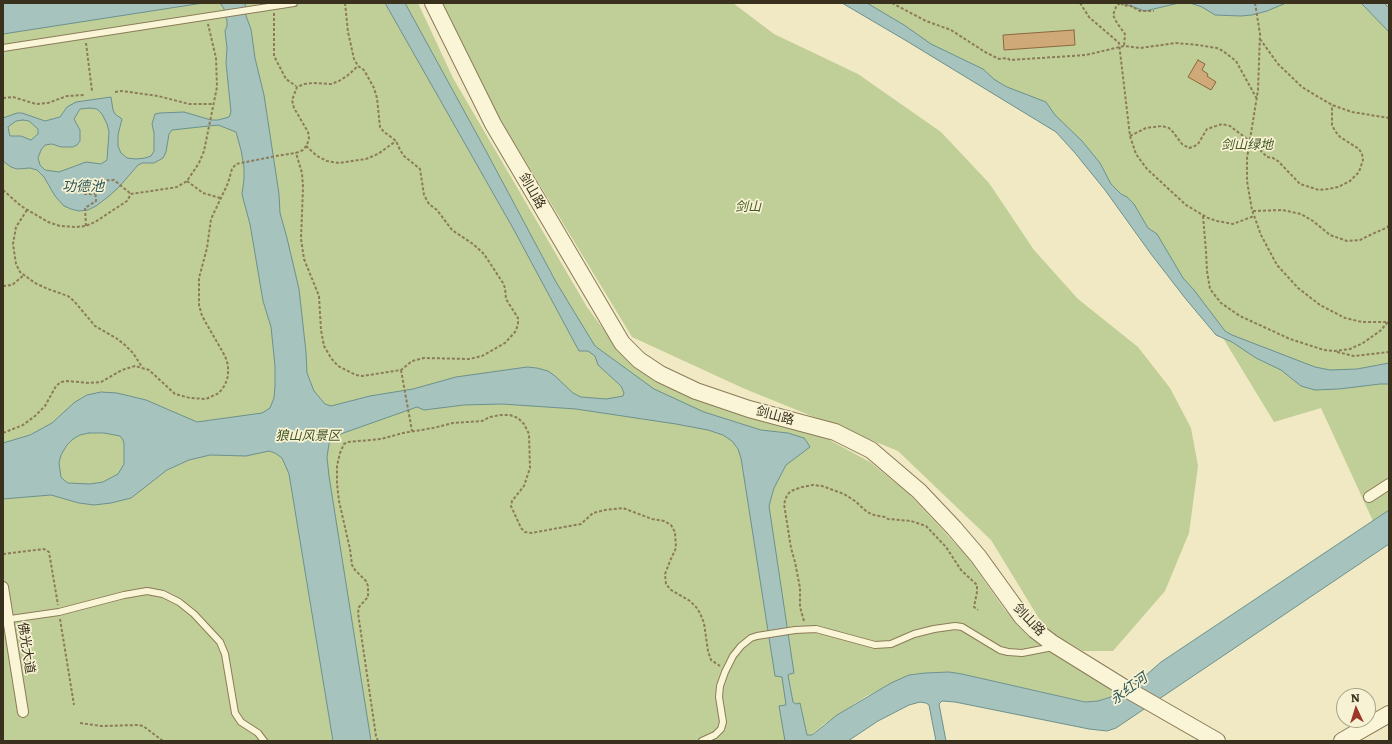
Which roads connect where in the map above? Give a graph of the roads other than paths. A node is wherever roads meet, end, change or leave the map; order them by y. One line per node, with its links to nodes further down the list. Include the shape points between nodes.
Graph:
1 (294, 3): 3 (lane)
2 (433, 3): 8 (street, 剑山路, via 493,124 622,343 639,360 660,374 696,391 749,409 835,432 871,450 929,501 978,556 1022,617)
3 (3, 48)
4 (1389, 484): 5 (street)
5 (1369, 497)
6 (3, 587): 7 (street, 佛光大道)
7 (6, 620): 9 (street, 佛光大道); 11 (lane, via 59,612 147,591 163,594 194,614 220,642 225,654 235,713 241,722)
8 (1058, 646): 12 (lane, via 1022,653 1008,652 1000,650 962,627 955,626 914,634 891,644 875,645 816,628 757,636 741,646 733,656 720,686 723,722 721,729 716,735); 13 (street, 剑山路)
9 (23, 712)
10 (1389, 714): 14 (street)
11 (264, 741)
12 (702, 741)
13 (1217, 741)
14 (1342, 741)

